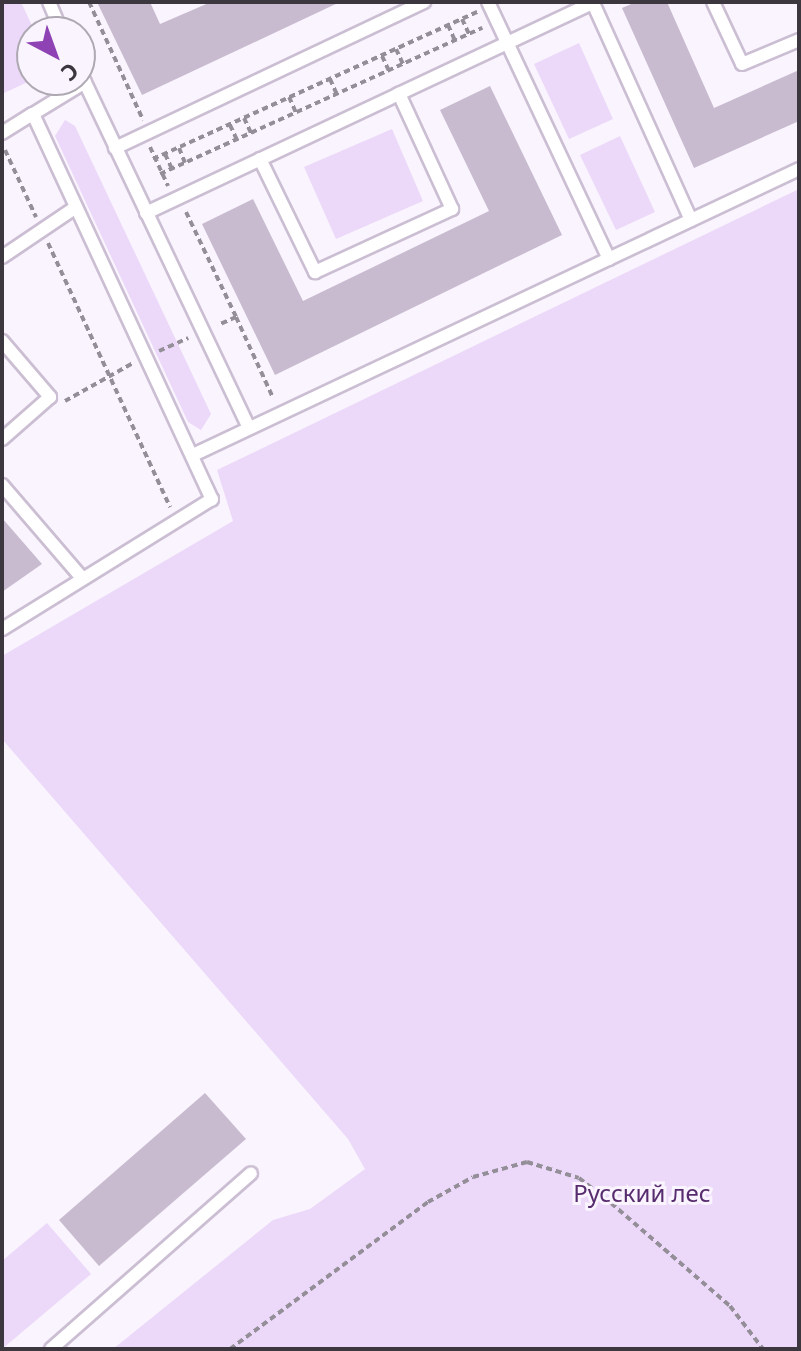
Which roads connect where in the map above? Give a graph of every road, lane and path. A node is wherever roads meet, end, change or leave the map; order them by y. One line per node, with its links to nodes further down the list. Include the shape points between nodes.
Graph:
1 (89, 2): 28 (path)
2 (424, 2): 28 (lane)
3 (593, 2): 12 (lane); 44 (lane)
4 (713, 2): 10 (lane, via 742,64)
5 (489, 4): 6 (path); 7 (lane)
6 (462, 19): 8 (path); 9 (path)
7 (497, 22): 9 (path); 12 (lane)
8 (448, 25): 11 (path); 13 (path)
9 (469, 34): 11 (path)
10 (799, 40)
11 (455, 41): 15 (path)
12 (507, 45): 18 (lane); 47 (lane)
13 (396, 49): 14 (path); 15 (path)
14 (382, 56): 16 (path); 17 (path)
15 (403, 64): 16 (path)
16 (389, 71): 19 (path)
17 (330, 79): 19 (path); 22 (path)
18 (399, 94): 35 (lane); 35 (lane, via 452,209 315,272)
19 (337, 95): 23 (path)
20 (57, 96): 24 (lane)
21 (91, 96): 31 (lane)
22 (289, 97): 23 (path); 25 (path)
23 (296, 113): 29 (path)
24 (33, 114): 27 (lane); 42 (lane)
25 (244, 118): 26 (path); 29 (path)
26 (230, 125): 30 (path); 32 (path)
27 (2, 133)
28 (146, 133): 31 (lane); 36 (path)
29 (251, 133): 30 (path)
30 (237, 140): 37 (path)
31 (115, 148): 43 (lane)
32 (179, 148): 34 (path); 37 (path)
33 (5, 150): 45 (path)
34 (165, 154): 36 (path); 38 (path)
35 (260, 159): 41 (lane)
36 (152, 160): 40 (path)
37 (185, 163): 38 (path)
38 (172, 169): 40 (path)
39 (799, 169): 44 (lane)
40 (160, 174): 41 (path)
41 (179, 197): 43 (lane); 48 (path)
42 (76, 207): 45 (lane); 51 (lane)
43 (146, 213): 49 (lane)
44 (691, 220): 47 (lane)
45 (42, 229): 46 (lane); 52 (path)
46 (2, 257)
47 (609, 259): 54 (lane)
48 (236, 317): 49 (path); 54 (path)
49 (203, 332): 51 (path); 55 (lane)
50 (2, 341): 56 (lane, via 50,397)
51 (146, 357): 52 (path); 57 (lane)
52 (108, 374): 53 (path); 59 (path)
53 (59, 406)
54 (280, 413): 55 (lane)
55 (249, 428): 57 (lane)
56 (2, 439)
57 (193, 455): 59 (lane, via 212,499)
58 (2, 485): 61 (lane)
59 (172, 513): 60 (path); 61 (lane)
60 (157, 514)
61 (82, 578): 62 (lane)
62 (2, 629)
63 (251, 1173): 64 (lane)
64 (51, 1349)
65 (230, 1349): 66 (path, via 428,1202 473,1177 527,1162 579,1178 611,1203 730,1306)
66 (763, 1349)

